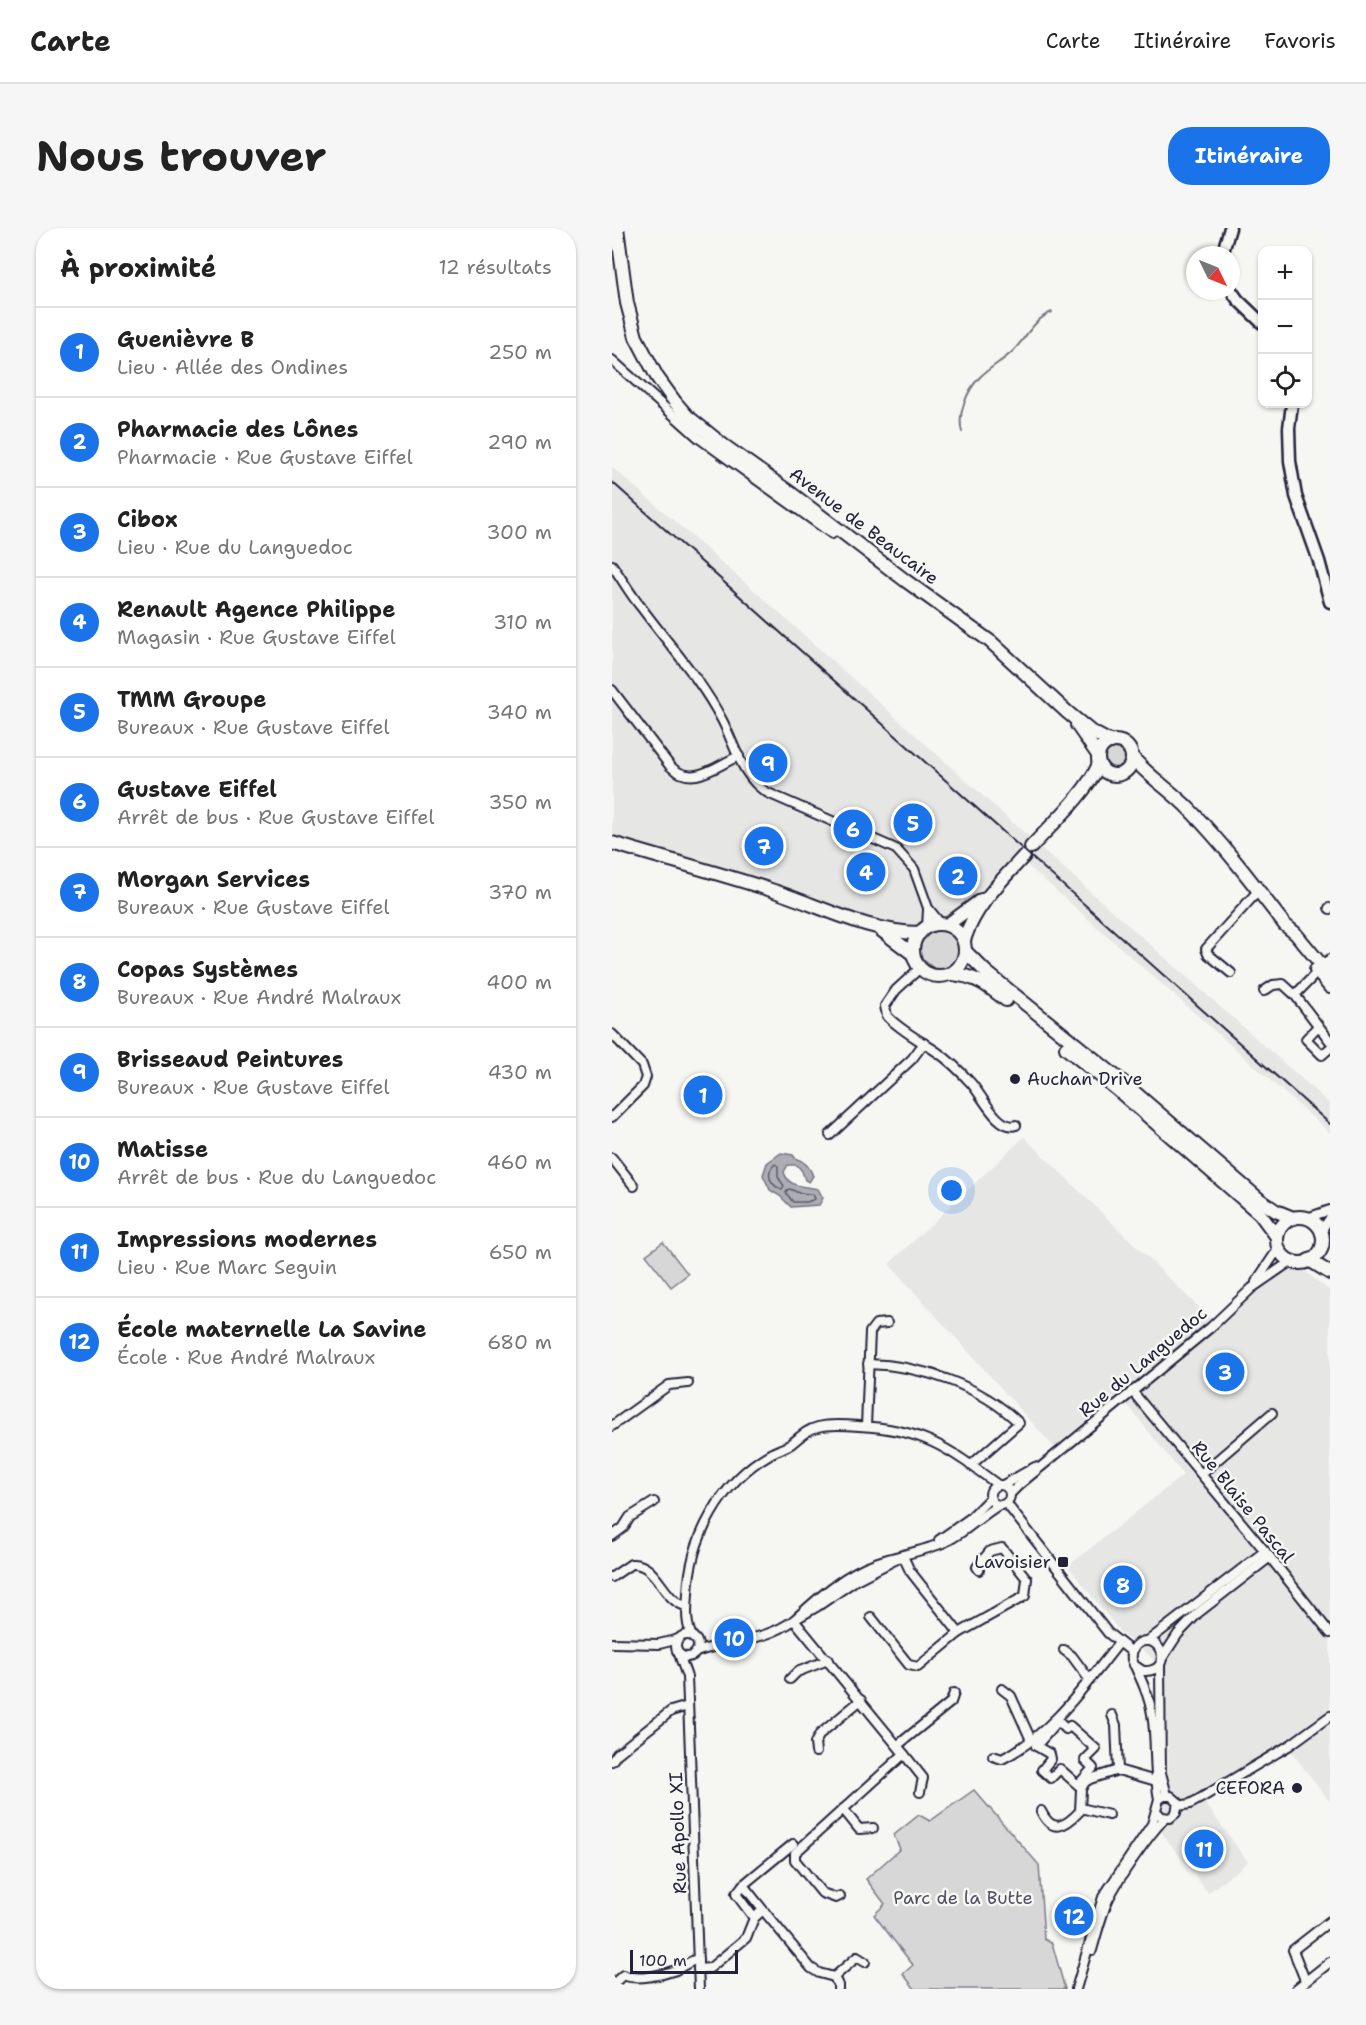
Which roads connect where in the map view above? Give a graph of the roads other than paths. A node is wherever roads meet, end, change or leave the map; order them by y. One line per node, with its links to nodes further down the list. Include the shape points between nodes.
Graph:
1 (617, 228): 12 (main road, Avenue de Beaucaire, via 636,337 675,402 704,431 991,642)
2 (1230, 228): 3 (street)
3 (1225, 246)
4 (1239, 300): 5 (street)
5 (1258, 318)
6 (612, 360): 8 (street, Avenue de Beaucaire, via 700,439)
7 (1292, 408): 10 (street, via 1290,461 1296,496)
8 (832, 534)
9 (612, 565): 14 (street, via 697,678)
10 (1330, 602)
11 (612, 690): 14 (street, via 670,766 681,774 695,776)
12 (1067, 712): 13 (main road, Avenue de Beaucaire); 16 (main road, Avenue de Beaucaire)
13 (1111, 742): 15 (main road, via 1127,746); 16 (main road, via 1103,747)
14 (739, 756): 24 (street, via 762,789 903,854 914,868)
15 (1132, 757): 17 (main road); 19 (main road)
16 (1099, 759): 18 (main road, via 1103,771); 20 (main road)
17 (1124, 773): 18 (main road); 19 (main road)
18 (1111, 775): 20 (main road)
19 (1161, 785): 23 (main road, via 1188,807)
20 (1080, 794): 22 (main road)
21 (612, 843): 26 (main road, via 771,890)
22 (992, 891): 25 (main road); 28 (main road, via 973,918)
23 (1258, 891): 31 (main road, via 1285,925 1290,938); 32 (street, via 1206,949)
24 (928, 908): 25 (street); 27 (street)
25 (944, 925): 27 (main road); 28 (main road, via 957,931)
26 (876, 927): 27 (main road, via 900,932); 29 (main road)
27 (923, 930): 29 (main road, via 914,943)
28 (965, 946): 33 (main road, via 963,962); 48 (main road, via 986,972 1260,1200)
29 (914, 954): 30 (main road)
30 (920, 968): 33 (main road, via 939,977); 40 (street, via 889,999 885,1011 890,1019)
31 (1325, 968): 34 (main road); 36 (street)
32 (1231, 973)
33 (952, 974): 52 (main road, via 982,982 1083,1061 1260,1214)
34 (1330, 987)
35 (1264, 991): 36 (street, via 1283,984)
36 (1295, 995): 37 (street)
37 (1318, 1026): 39 (street); 41 (street, via 1306,1038 1322,1055)
38 (612, 1034): 42 (street, via 642,1065 646,1077 644,1086)
39 (1330, 1041)
40 (924, 1043): 43 (street, via 969,1081 1001,1122); 44 (street, via 912,1059)
41 (1330, 1048)
42 (612, 1116)
43 (1016, 1125)
44 (830, 1135)
45 (612, 1158): 46 (street)
46 (634, 1186)
47 (1330, 1210): 49 (street)
48 (1293, 1218): 49 (main road); 52 (main road, via 1282,1225)
49 (1307, 1218): 51 (main road)
50 (1330, 1218): 51 (street)
51 (1321, 1231): 53 (main road)
52 (1278, 1243): 56 (main road, via 1281,1254); 58 (street, Rue du Languedoc)
53 (1322, 1246): 54 (main road); 55 (main road)
54 (1330, 1258)
55 (1309, 1260): 56 (main road); 57 (main road)
56 (1291, 1261): 58 (street, Rue du Languedoc)
57 (1330, 1273)
58 (1252, 1288): 62 (street, Rue du Languedoc)
59 (887, 1323): 60 (street, via 876,1324 870,1332)
60 (868, 1364): 65 (street); 67 (street, via 913,1369 947,1380 1004,1408 1019,1423)
61 (688, 1383): 64 (street, via 669,1385)
62 (1132, 1391): 66 (street, Rue du Languedoc); 68 (street, Rue Blaise Pascal)
63 (1272, 1413): 68 (street)
64 (612, 1426)
65 (866, 1426): 67 (street, via 930,1440); 80 (street, via 819,1427 803,1433 735,1482 720,1500 698,1541 691,1564)
66 (1052, 1457): 69 (street, Rue du Languedoc); 71 (street, Rue du Languedoc)
67 (974, 1468): 69 (street); 70 (street)
68 (1201, 1474): 76 (street, Rue Blaise Pascal)
69 (1001, 1485): 70 (street); 71 (street)
70 (990, 1494): 73 (street, via 993,1503); 75 (street, via 958,1527)
71 (1010, 1494): 73 (street)
72 (654, 1502): 74 (street, via 630,1517)
73 (1002, 1504): 75 (street, via 955,1537); 90 (street)
74 (612, 1536)
75 (928, 1547): 77 (street)
76 (1268, 1554): 85 (street, Rue Blaise Pascal); 88 (street); 97 (street, via 1198,1613)
77 (903, 1556): 82 (street, via 853,1574); 84 (street, via 910,1571)
78 (979, 1570): 84 (street, via 977,1567 990,1551 1002,1548 1027,1580 1025,1596)
79 (612, 1577): 80 (street, via 631,1564 644,1566 679,1605)
80 (687, 1606): 83 (street)
81 (871, 1617): 84 (street, via 909,1665 918,1667)
82 (794, 1620): 92 (street, via 758,1638); 98 (street)
83 (687, 1627): 86 (street); 87 (street)
84 (959, 1633)
85 (1330, 1633)
86 (680, 1638): 87 (street, via 687,1635); 91 (street); 94 (street)
87 (694, 1639): 92 (street); 96 (street)
88 (1148, 1641): 95 (street, via 1138,1644); 97 (street, via 1157,1645)
89 (612, 1643): 91 (street)
90 (1119, 1643): 95 (street); 103 (street)
91 (659, 1644): 94 (street)
92 (720, 1644): 96 (street)
93 (1064, 1650): 103 (street)
94 (678, 1652): 96 (street, via 684,1657); 101 (street, Rue Apollo XI)
95 (1132, 1652): 99 (street)
96 (694, 1653): 101 (street, Rue Apollo XI)
97 (1162, 1657): 100 (street)
98 (828, 1660): 102 (street, via 797,1672); 106 (street)
99 (1134, 1665): 100 (street, via 1149,1672); 118 (street, via 1152,1712)
100 (1160, 1666): 120 (street, via 1161,1773)
101 (687, 1677): 107 (street, Rue Apollo XI)
102 (790, 1679)
103 (1089, 1679): 111 (street)
104 (1002, 1689): 111 (street, via 1011,1696)
105 (954, 1693): 112 (street, via 951,1702)
106 (861, 1700): 112 (street); 113 (street, via 820,1734)
107 (688, 1706): 115 (street, via 671,1711); 136 (street, Rue Apollo XI)
108 (1112, 1715): 117 (street)
109 (1330, 1716): 122 (street, via 1299,1740 1201,1798)
110 (1070, 1726): 110 (street, via 1096,1749 1085,1760 1093,1768 1078,1785 1060,1769 1051,1778 1041,1770 1051,1759 1050,1754 1036,1746 1058,1721 1066,1729)
111 (1031, 1740): 116 (street, via 1022,1750 1002,1759)
112 (898, 1745): 114 (street)
113 (816, 1752)
114 (903, 1754): 119 (street, via 923,1778); 124 (street)
115 (614, 1756)
116 (993, 1756)
117 (1118, 1770): 118 (street); 123 (street, via 1085,1782)
118 (1156, 1781): 121 (street)
119 (920, 1792)
120 (1167, 1795): 121 (street); 122 (street, via 1174,1797)
121 (1159, 1799): 126 (street)
122 (1178, 1806): 128 (street, via 1176,1814)
123 (1081, 1808): 125 (street, via 1058,1827 1044,1818); 127 (street)
124 (843, 1809): 129 (street, via 859,1828); 132 (street, via 794,1856 822,1893)
125 (1041, 1810)
126 (1156, 1811): 128 (street); 145 (street, via 1152,1824 1102,1897)
127 (1109, 1815)
128 (1165, 1818): 146 (street, via 1108,1900)
129 (873, 1828)
130 (793, 1844): 131 (street)
131 (743, 1885): 133 (street); 134 (street, via 736,1894)
132 (840, 1896)
133 (763, 1910): 134 (street); 140 (street, via 811,1968)
134 (754, 1918): 139 (street, via 746,1938 710,1968)
135 (1330, 1921): 141 (street, via 1293,1950)
136 (698, 1959): 139 (street, Rue Apollo XI); 142 (street, via 669,1972 636,1978 623,1975)
137 (865, 1962): 140 (street, via 857,1957)
138 (1330, 1962): 141 (street)
139 (698, 1969): 143 (street, Rue Apollo XI)
140 (834, 1977): 144 (street)
141 (1305, 1980): 147 (street)
142 (612, 1984)
143 (699, 1989)
144 (838, 1989)
145 (1076, 1989)
146 (1082, 1989)
147 (1296, 1989)

